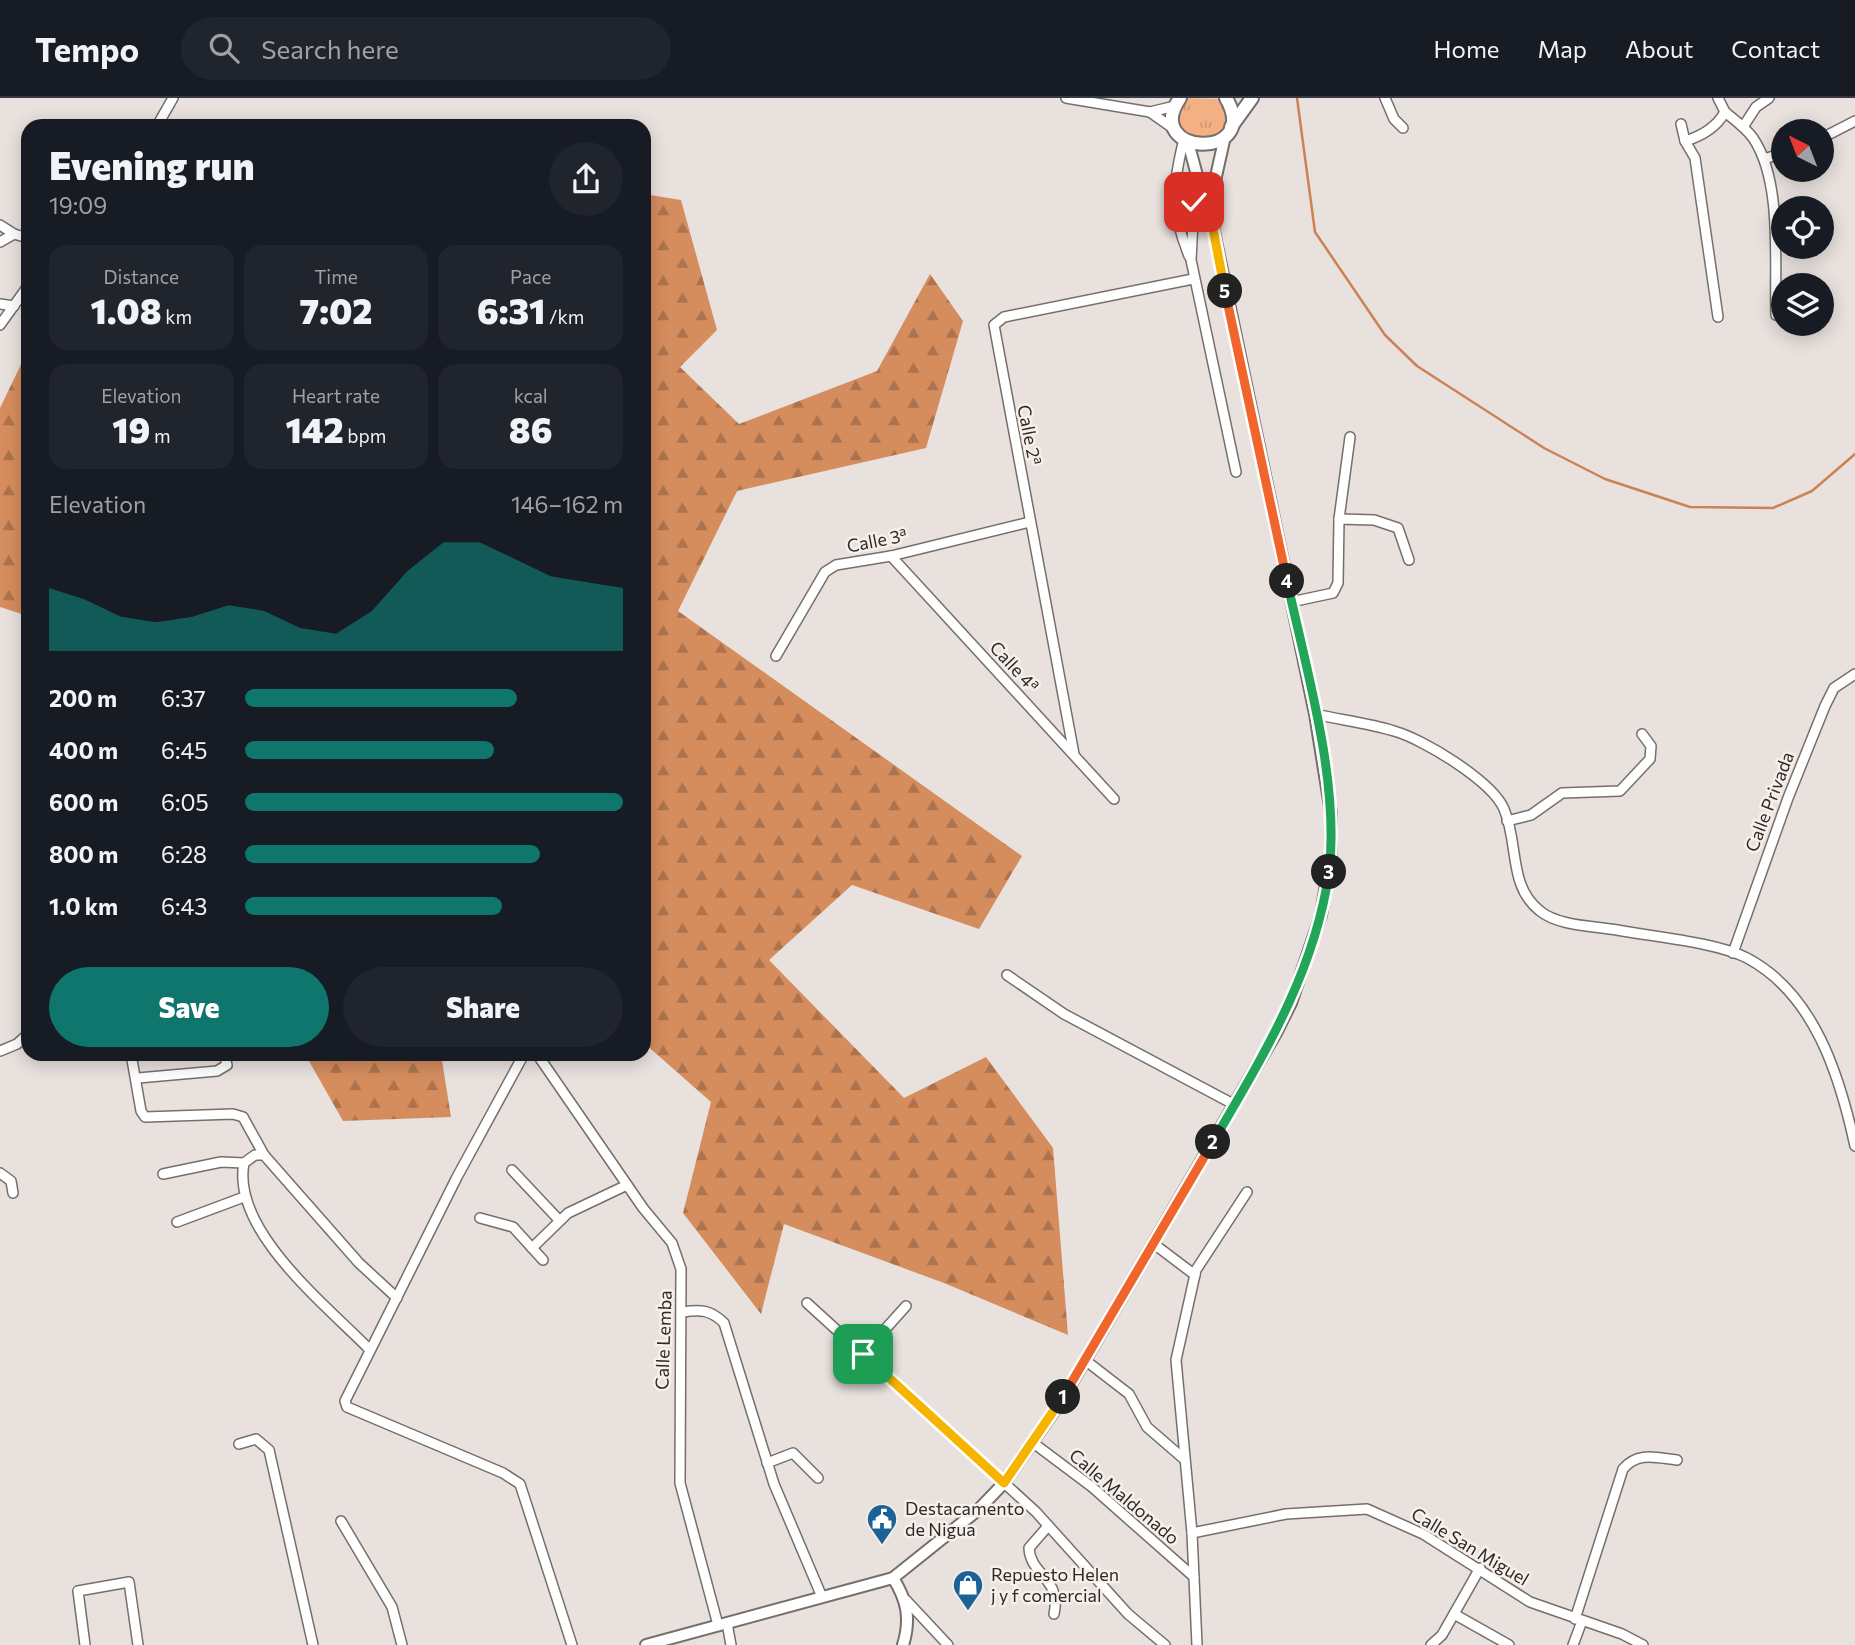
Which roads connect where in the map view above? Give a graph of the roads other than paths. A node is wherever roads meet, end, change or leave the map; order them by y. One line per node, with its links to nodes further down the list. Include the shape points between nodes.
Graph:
1 (173, 98): 11 (street)
2 (1066, 98): 9 (street)
3 (1226, 98): 17 (main road, via 1231,108)
4 (1252, 98): 17 (main road)
5 (1385, 98): 15 (street)
6 (1718, 98): 10 (street)
7 (1769, 98): 14 (street, via 1756,107)
8 (1178, 102): 9 (street); 18 (main road, via 1173,118)
9 (1150, 112): 18 (street)
10 (1725, 112): 14 (street); 19 (street, via 1707,132)
11 (161, 119)
12 (1855, 121): 16 (street)
13 (1681, 124): 19 (street)
14 (1743, 127): 21 (street)
15 (1403, 128)
16 (1834, 132)
17 (1227, 133): 18 (main road, via 1203,146); 22 (street)
18 (1183, 138): 23 (street); 29 (street, via 1174,200)
19 (1685, 141): 35 (street, via 1695,158)
20 (1771, 157): 21 (street)
21 (1764, 159): 30 (street, via 1774,212)
22 (1215, 176): 23 (street); 24 (street)
23 (1201, 190): 24 (street); 29 (street, via 1192,212)
24 (1209, 208): 43 (street)
25 (0, 225): 26 (street)
26 (14, 234): 27 (street); 28 (street)
27 (21, 236)
28 (0, 242)
29 (1191, 260): 31 (street)
30 (1775, 273)
31 (1194, 279): 38 (street); 40 (street, Calle 2ª, via 1004,317 994,325)
32 (21, 296): 34 (street)
33 (0, 304): 34 (street)
34 (14, 306): 36 (street)
35 (1718, 317)
36 (0, 325)
37 (1350, 437): 39 (street)
38 (1236, 472)
39 (1339, 519): 42 (street, via 1374,520 1398,528); 43 (street, via 1338,583 1333,593)
40 (1030, 522): 41 (street, Calle 3ª); 48 (street, Calle 2ª)
41 (891, 556): 44 (street, Calle 3ª, via 836,565 825,572); 48 (street, Calle 4ª)
42 (1409, 560)
43 (1291, 601): 46 (street)
44 (776, 656)
45 (1855, 674): 51 (street, Calle Privada, via 1834,688 1825,706)
46 (1315, 714): 50 (street, via 1396,731 1420,743 1489,787); 60 (street, via 1331,813 1331,853 1321,915 1291,1003)
47 (1642, 734): 50 (street, via 1651,746 1650,759 1620,791 1562,793 1531,814)
48 (1074, 754): 49 (street, Calle 4ª)
49 (1114, 799)
50 (1507, 821): 51 (street, via 1517,881 1542,914)
51 (1733, 953): 61 (street, via 1748,959 1801,1006 1824,1044)
52 (1007, 975): 60 (street, via 1064,1014)
53 (21, 1040): 54 (street)
54 (0, 1051)
55 (133, 1061): 59 (street)
56 (226, 1061): 59 (street, via 217,1071)
57 (520, 1061): 79 (street)
58 (542, 1061): 68 (street, Calle Lemba)
59 (138, 1079): 63 (street, via 145,1116 243,1117)
60 (1235, 1105): 75 (street)
61 (1850, 1105): 62 (street)
62 (1855, 1146)
63 (264, 1156): 64 (street, via 255,1155); 79 (street, via 359,1263)
64 (244, 1163): 67 (street, via 221,1162); 71 (street)
65 (512, 1170): 73 (street)
66 (0, 1173): 70 (street, via 11,1181)
67 (163, 1174)
68 (627, 1185): 73 (street); 82 (street, Calle Lemba, via 672,1243 681,1269)
69 (1247, 1192): 78 (street)
70 (13, 1193)
71 (244, 1197): 74 (street); 83 (street, via 278,1257)
72 (480, 1218): 76 (street, via 513,1227)
73 (559, 1220): 76 (street)
74 (177, 1222)
75 (1154, 1244): 78 (street); 85 (street)
76 (532, 1248): 77 (street)
77 (543, 1261)
78 (1195, 1275): 88 (street, via 1176,1360)
79 (397, 1298): 83 (street)
80 (807, 1303): 84 (street)
81 (906, 1306): 84 (street)
82 (683, 1312): 90 (street, via 699,1309 716,1314 724,1323); 104 (street, Calle Lemba, via 679,1340 680,1483)
83 (369, 1349): 109 (street, via 345,1401 347,1407 520,1484)
84 (863, 1354): 92 (street)
85 (1086, 1360): 86 (street); 88 (street, via 1129,1394 1147,1427)
86 (1032, 1442): 92 (street); 97 (street, Calle Maldonado, via 1092,1487)
87 (239, 1444): 107 (street, via 256,1439 269,1450)
88 (1184, 1460): 95 (street)
89 (1677, 1460): 103 (street, via 1645,1456 1623,1469)
90 (767, 1462): 91 (street, via 793,1453); 99 (street)
91 (818, 1478)
92 (1004, 1483): 94 (street); 98 (street, via 952,1534)
93 (341, 1521): 108 (street, via 392,1607)
94 (1048, 1525): 101 (street, via 1029,1548 1029,1558 1052,1585 1057,1599); 114 (street, via 1128,1614)
95 (1192, 1533): 96 (street, Calle San Miguel, via 1286,1514 1367,1508); 97 (street)
96 (1480, 1568): 102 (street); 103 (street, Calle San Miguel, via 1530,1602)
97 (1194, 1577): 115 (street)
98 (893, 1578): 99 (street); 100 (street)
99 (822, 1597): 104 (street)
100 (906, 1600): 112 (street); 113 (street)
101 (1054, 1614)
102 (1454, 1614): 116 (street); 117 (street)
103 (1578, 1620): 118 (street); 119 (street, Calle San Miguel)
104 (722, 1624): 110 (street); 111 (street, Calle Lemba)
105 (85, 1645): 106 (street, via 78,1591 129,1582)
106 (138, 1645)
107 (313, 1645)
108 (402, 1645)
109 (572, 1645)
110 (646, 1645)
111 (731, 1645)
112 (903, 1645)
113 (948, 1645)
114 (1165, 1645)
115 (1197, 1645)
116 (1431, 1645)
117 (1509, 1645)
118 (1573, 1645)
119 (1642, 1645)

